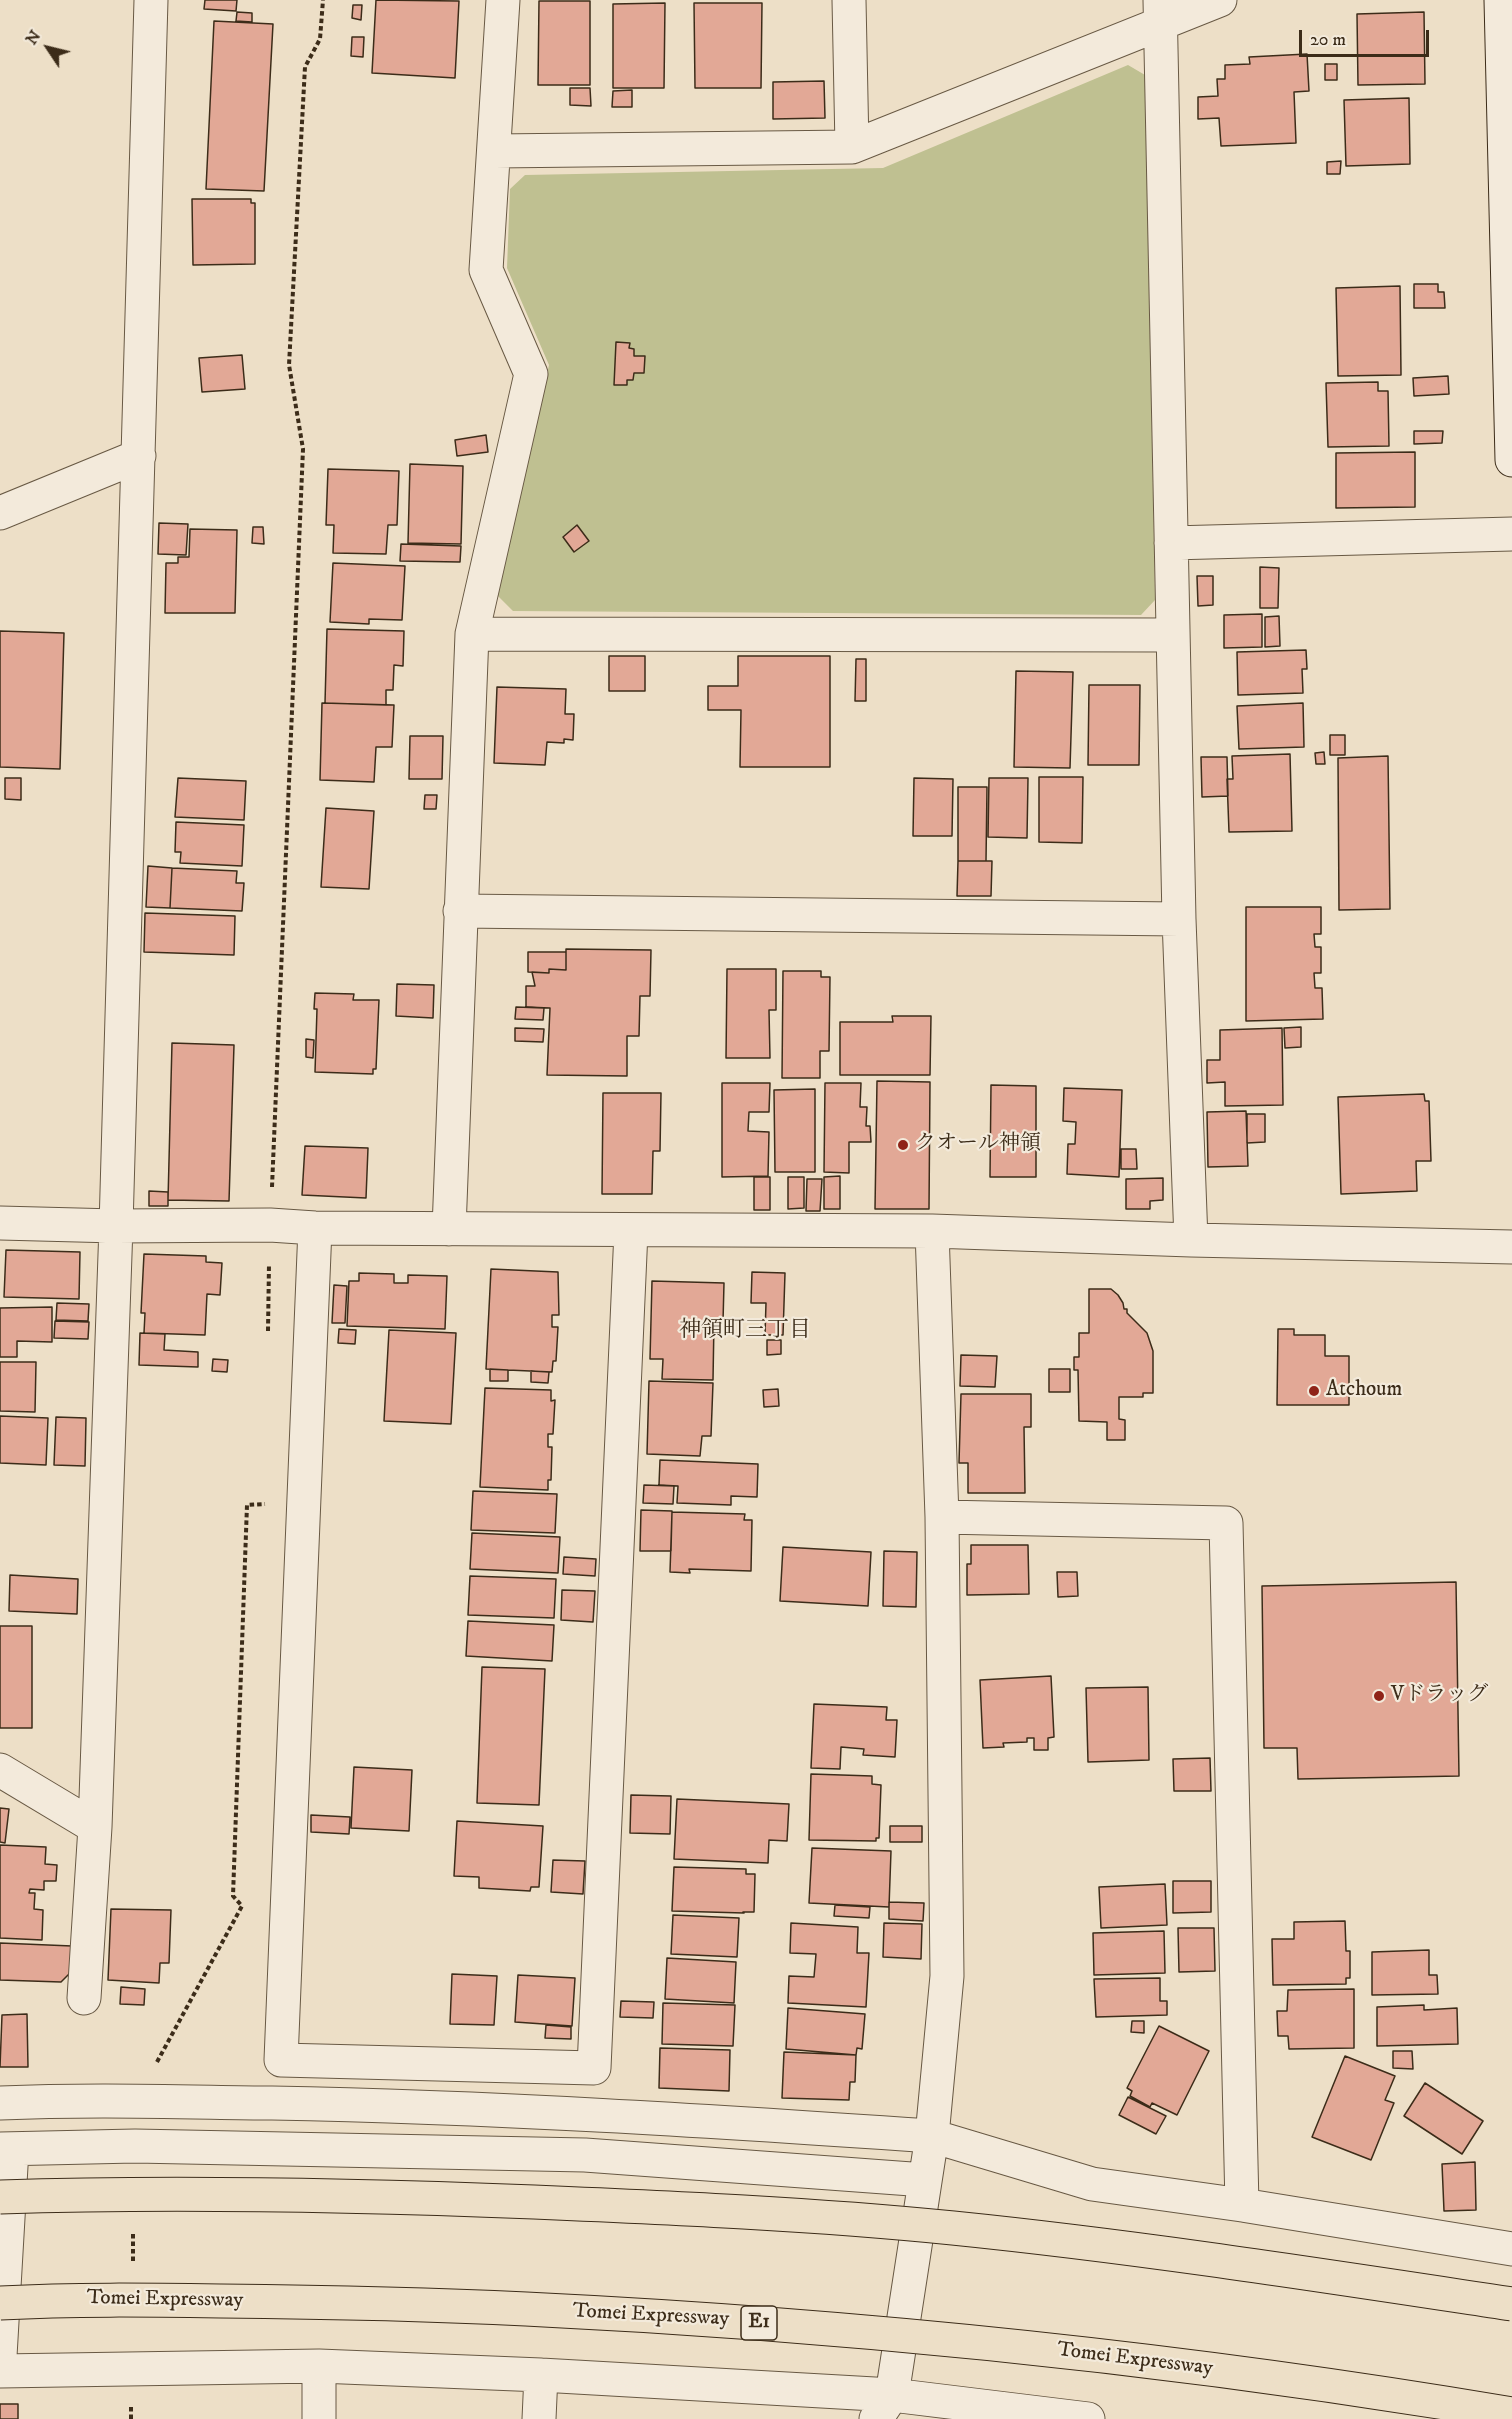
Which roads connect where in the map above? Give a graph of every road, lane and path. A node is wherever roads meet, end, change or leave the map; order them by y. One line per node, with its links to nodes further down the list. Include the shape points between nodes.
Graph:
1 (151, 0): 9 (street)
2 (503, 0): 8 (street)
3 (849, 0): 7 (street)
4 (1220, 0): 6 (street)
5 (1501, 0): 10 (street)
6 (1160, 13): 7 (street); 13 (street)
7 (852, 147): 8 (street)
8 (495, 151): 14 (street, via 486,270 531,374)
9 (139, 456): 11 (street); 19 (street)
10 (1512, 460)
11 (0, 513)
12 (1512, 534): 13 (street)
13 (1171, 543): 15 (street)
14 (472, 634): 15 (street); 16 (street)
15 (1173, 635): 17 (street)
16 (460, 911): 17 (street); 21 (street)
17 (1179, 920): 24 (street)
18 (0, 1223): 19 (street)
19 (116, 1226): 20 (street); 28 (street)
20 (315, 1228): 21 (street); 22 (street, via 281,2060 594,2068)
21 (449, 1228): 22 (street)
22 (631, 1231): 23 (street)
23 (932, 1231): 24 (street); 26 (street)
24 (1191, 1240): 25 (street)
25 (1512, 1247)
26 (942, 1517): 31 (street, via 947,1976); 35 (street, via 1226,1523)
27 (0, 1770): 28 (street)
28 (95, 1827): 29 (street)
29 (84, 1998)
30 (0, 2103): 31 (street, via 328,2104 613,2114)
31 (932, 2136): 33 (street); 35 (street, via 1092,2184)
32 (6, 2149): 33 (street, via 135,2146 585,2155); 39 (street)
33 (925, 2180): 43 (street)
34 (0, 2197): 38 (highway, bridge, via 401,2197 711,2209 953,2228 1268,2266)
35 (1242, 2205): 36 (street)
36 (1512, 2249)
37 (0, 2303): 44 (highway, Tomei Expressway / E1, bridge, via 402,2302 690,2317 1044,2349 1357,2388)
38 (1512, 2304)
39 (0, 2356)
40 (319, 2366): 41 (street); 42 (street); 46 (street)
41 (0, 2371)
42 (541, 2375): 43 (street); 47 (street)
43 (884, 2407): 45 (street)
44 (1512, 2414)
45 (1051, 2417): 48 (street)
46 (319, 2419)
47 (539, 2419)
48 (1088, 2419)

